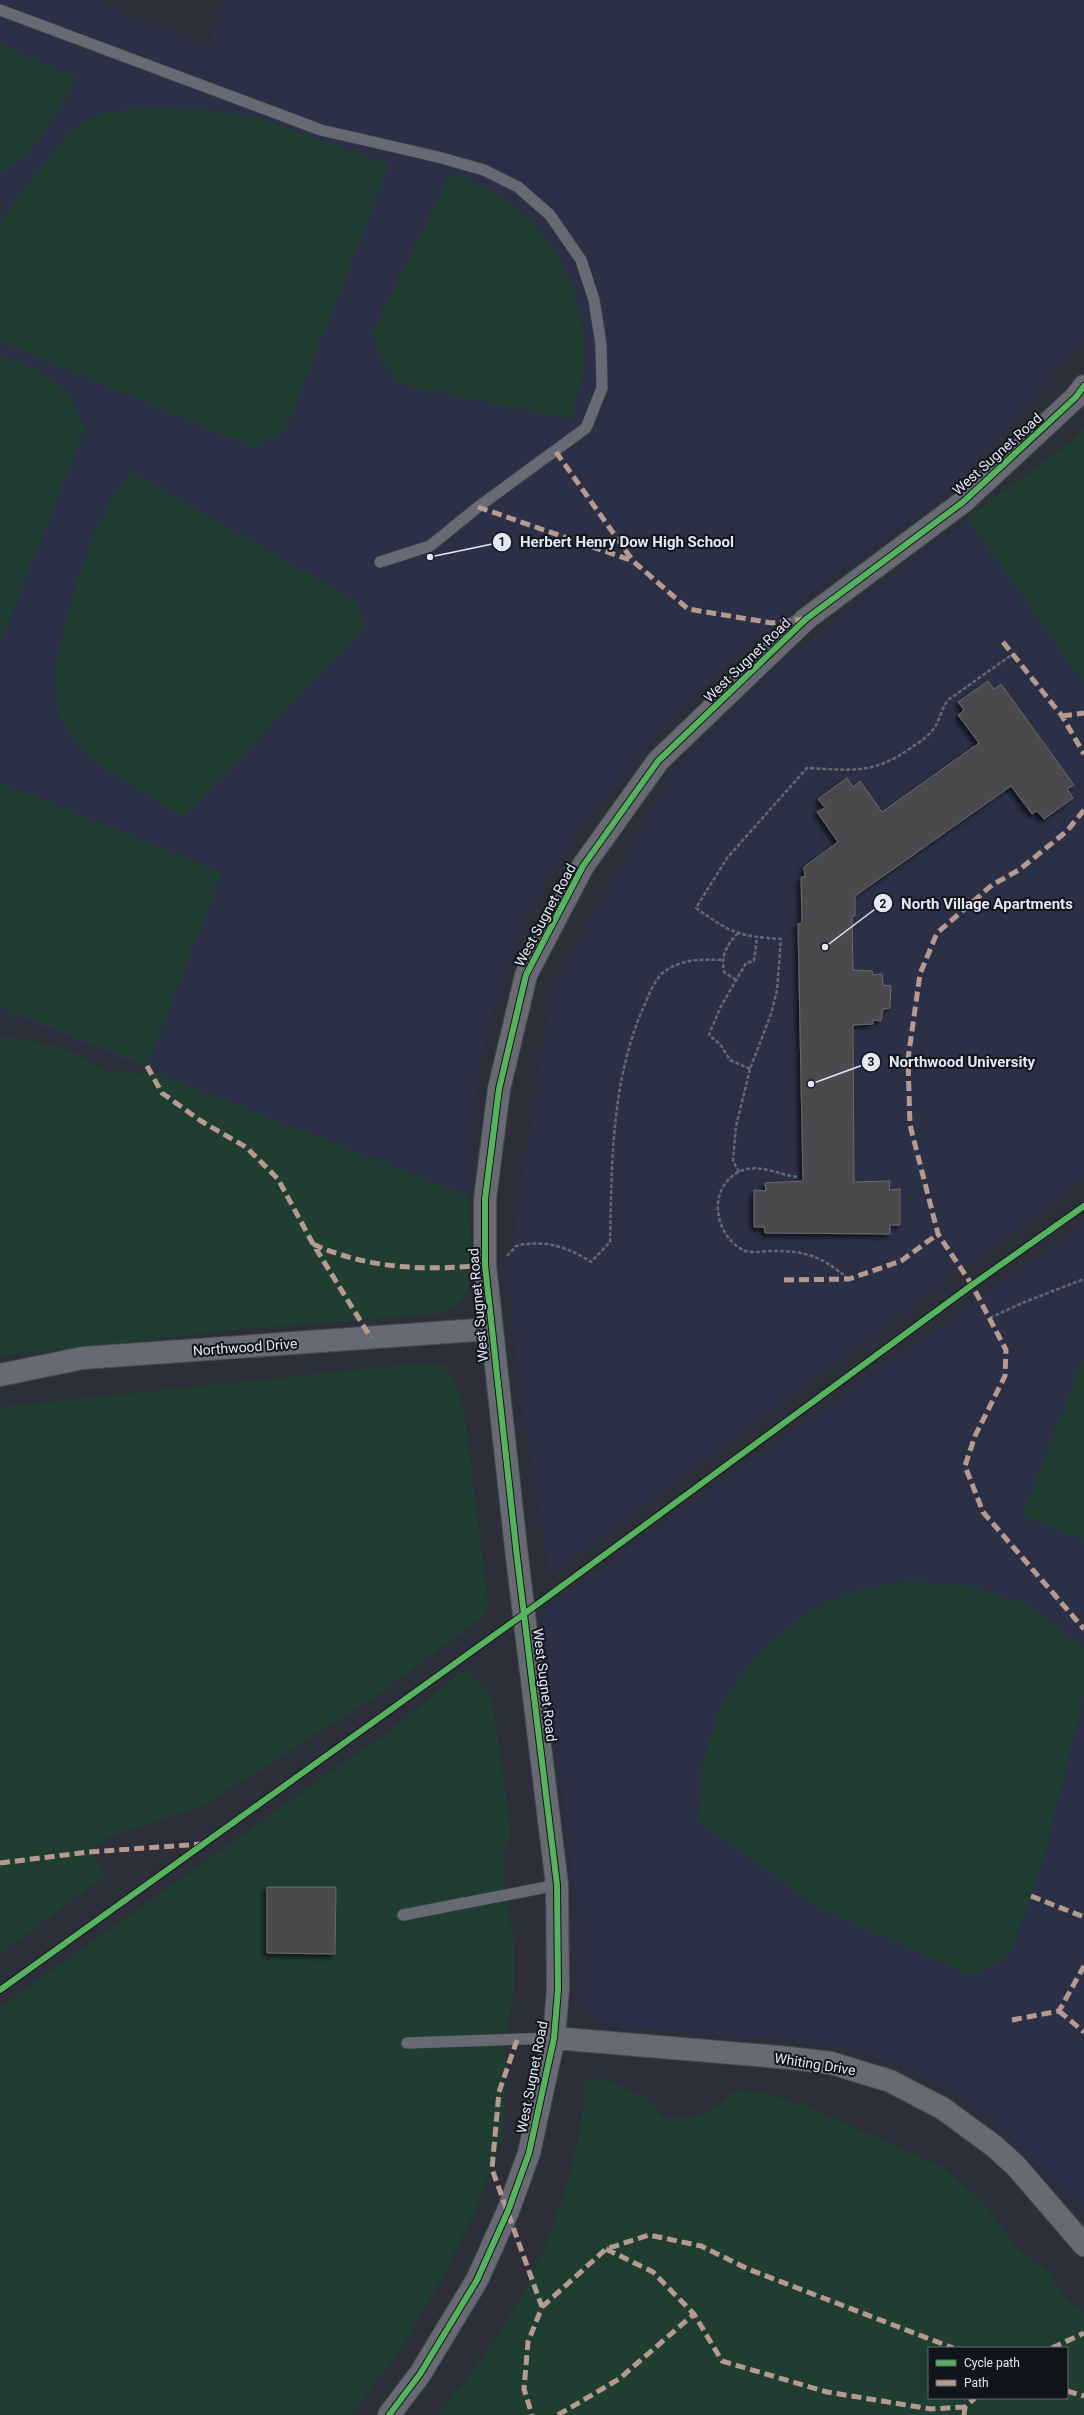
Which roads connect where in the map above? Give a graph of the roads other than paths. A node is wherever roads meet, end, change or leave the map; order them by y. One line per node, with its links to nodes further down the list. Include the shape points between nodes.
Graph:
1 (0, 10): 3 (lane, via 321,130 438,156 484,170 518,187 550,215 581,260 594,300 601,344 602,388 586,428 478,507 430,546)
2 (1084, 386): 4 (street, West Sugnet Road, via 1076,397 963,502 806,619 658,761 583,866 526,975 499,1089 485,1198 485,1265)
3 (380, 562)
4 (491, 1329): 5 (street, Northwood Drive, via 83,1358); 6 (street, West Sugnet Road)
5 (0, 1375)
6 (557, 1885): 7 (lane); 8 (street, West Sugnet Road, via 558,1982)
7 (403, 1915)
8 (554, 2038): 9 (lane); 10 (street, Whiting Drive, via 655,2045 831,2063 890,2081 942,2108 994,2146); 11 (street, West Sugnet Road, via 529,2153 508,2211 477,2280 420,2374)
9 (408, 2042)
10 (1080, 2232)
11 (389, 2415)

